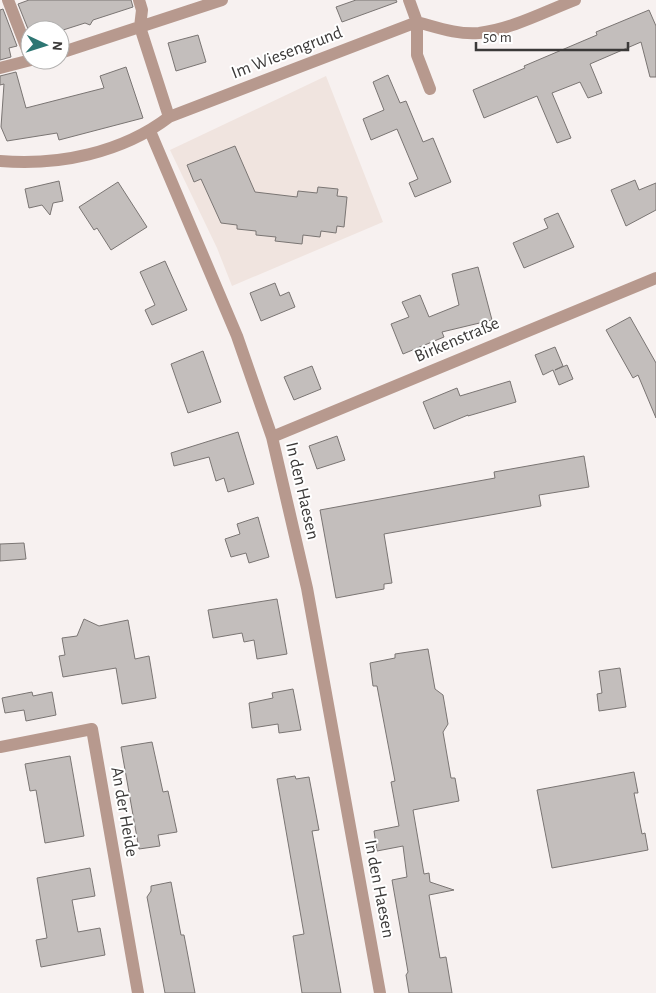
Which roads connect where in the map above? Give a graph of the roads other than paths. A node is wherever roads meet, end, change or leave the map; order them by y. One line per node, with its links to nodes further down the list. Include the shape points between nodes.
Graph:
1 (8, 0): 8 (street)
2 (139, 0): 7 (street, via 142,10)
3 (222, 0): 7 (street)
4 (409, 0): 6 (street)
5 (575, 0): 6 (street, via 500,29 477,33 451,31)
6 (417, 22): 12 (street, via 418,55); 13 (street, Im Wiesengrund)
7 (140, 27): 9 (street); 13 (street)
8 (20, 30)
9 (70, 50)
10 (20, 62): 11 (street)
11 (0, 68)
12 (430, 89)
13 (169, 117): 14 (street)
14 (150, 132): 15 (street, via 91,154 58,161); 17 (street, In den Haesen, via 237,336)
15 (0, 161)
16 (656, 278): 17 (street, Birkenstraße)
17 (272, 437): 20 (street, In den Haesen, via 307,588)
18 (0, 747): 19 (street, An der Heide, via 92,729)
19 (138, 993)
20 (380, 993)

